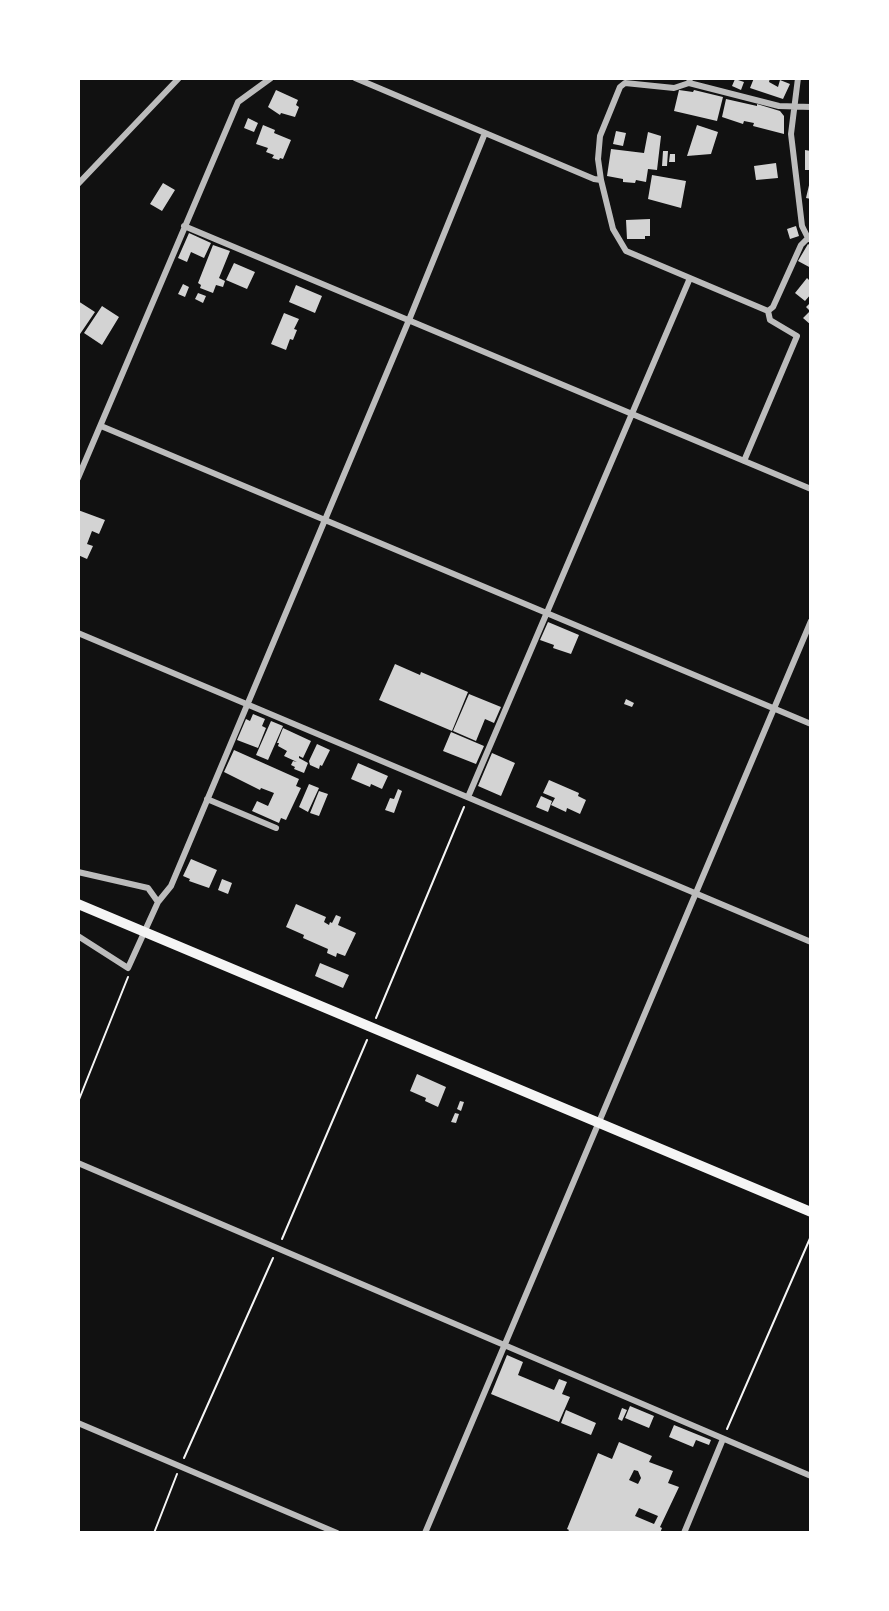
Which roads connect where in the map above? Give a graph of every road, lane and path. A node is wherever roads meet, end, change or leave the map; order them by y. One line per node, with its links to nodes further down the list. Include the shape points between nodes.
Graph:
1 (179, 78): 10 (street)
2 (271, 78): 11 (street, via 238,102)
3 (355, 78): 8 (street)
4 (798, 78): 6 (street)
5 (690, 81): 6 (street, via 778,106); 9 (street, via 674,88 625,84 620,87 600,136)
6 (794, 105): 7 (street); 12 (street, via 790,134 802,225)
7 (811, 107)
8 (485, 133): 9 (street); 15 (street)
9 (601, 180): 13 (street, via 613,229 626,251)
10 (78, 184)
11 (184, 226): 15 (street); 17 (street)
12 (810, 239): 14 (street, via 801,245 773,307)
13 (690, 278): 14 (street); 16 (street)
14 (768, 310): 18 (street, via 770,320 797,336)
15 (409, 320): 16 (street); 21 (street)
16 (632, 414): 18 (street); 22 (street)
17 (101, 426): 19 (street); 21 (street)
18 (744, 461): 20 (street)
19 (78, 478)
20 (811, 489)
21 (324, 520): 22 (street); 25 (street)
22 (547, 613): 26 (street); 28 (street)
23 (811, 621): 26 (street)
24 (78, 633): 25 (street)
25 (247, 703): 28 (street); 29 (street)
26 (774, 708): 27 (street); 32 (street)
27 (811, 724)
28 (468, 796): 32 (street); 39 (path)
29 (207, 799): 30 (street); 33 (street, via 171,886)
30 (276, 828)
31 (78, 872): 33 (street, via 148,888)
32 (695, 892): 37 (street); 41 (street)
33 (158, 902): 35 (street)
34 (78, 904): 35 (main road)
35 (146, 932): 38 (street); 39 (main road)
36 (78, 936): 38 (street)
37 (811, 942)
38 (128, 968): 40 (path, via 128,979)
39 (372, 1027): 41 (main road); 45 (path)
40 (78, 1102)
41 (599, 1123): 43 (main road); 46 (street)
42 (78, 1163): 45 (street)
43 (811, 1212)
44 (811, 1236): 48 (path)
45 (277, 1249): 46 (street); 49 (path)
46 (505, 1347): 48 (street); 53 (street)
47 (78, 1423): 49 (street)
48 (723, 1439): 50 (street); 54 (street)
49 (181, 1466): 51 (path); 52 (street)
50 (811, 1476)
51 (154, 1533)
52 (337, 1533)
53 (424, 1533)
54 (684, 1533)

